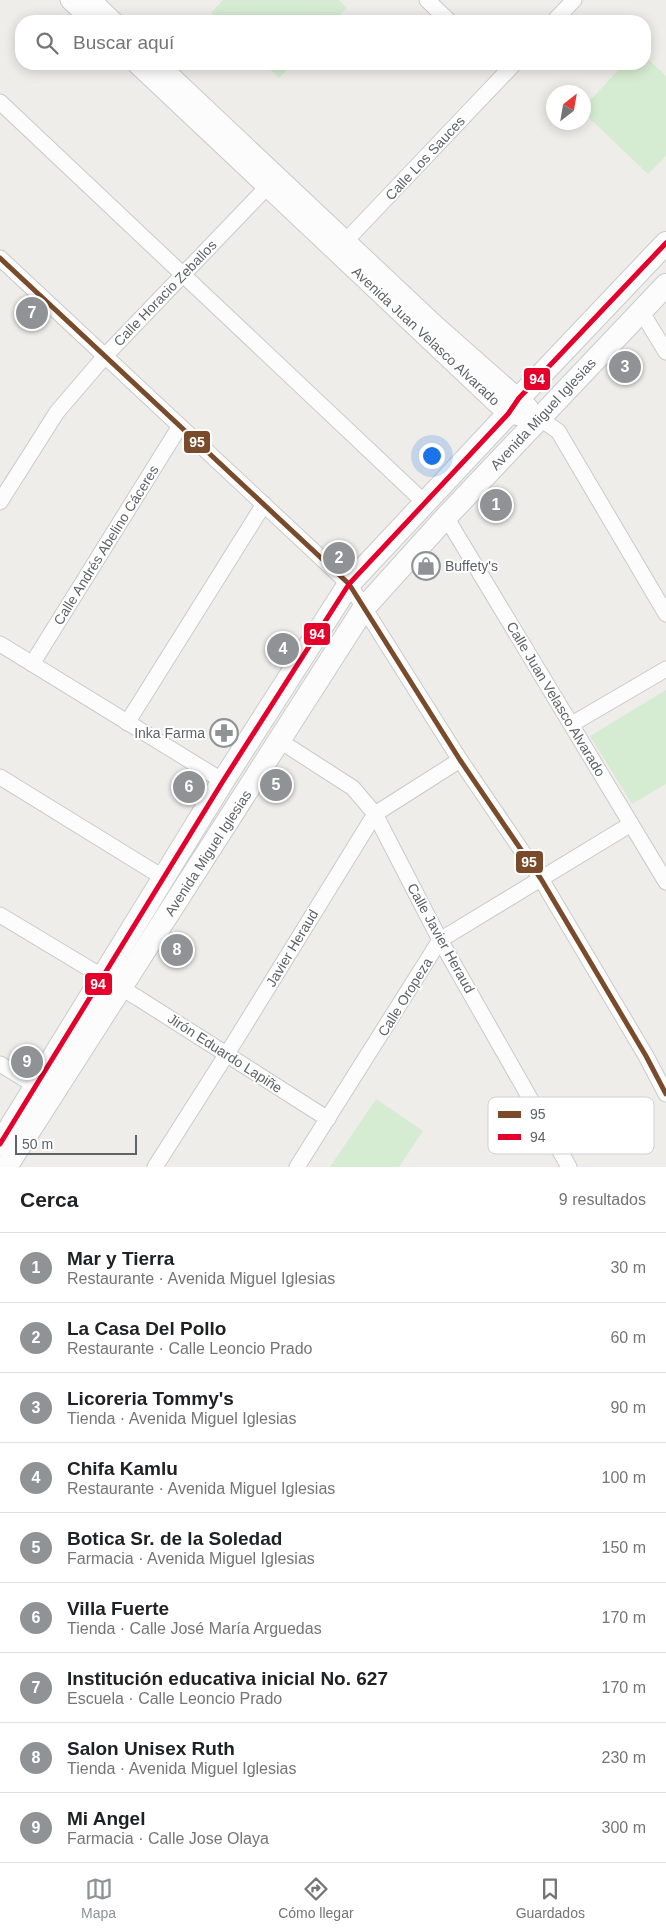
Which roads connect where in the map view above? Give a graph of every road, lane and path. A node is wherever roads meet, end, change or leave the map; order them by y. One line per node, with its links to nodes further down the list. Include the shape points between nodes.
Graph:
1 (70, 0): 5 (street)
2 (91, 0): 6 (street)
3 (427, 0): 7 (street)
4 (574, 0): 8 (street)
5 (86, 15)
6 (107, 15)
7 (443, 15)
8 (560, 15)
9 (144, 70): 13 (street, Avenida Juan Velasco Alvarado)
10 (164, 70): 15 (street, Avenida Juan Velasco Alvarado)
11 (501, 70): 15 (street, Calle Los Sauces)
12 (0, 102): 17 (street)
13 (267, 187): 15 (street, Avenida Juan Velasco Alvarado); 17 (street, Calle Horacio Zeballos)
14 (666, 243): 22 (main road, Avenida Miguel Iglesias)
15 (341, 246): 22 (street, Avenida Juan Velasco Alvarado, via 435,324)
16 (2, 264): 21 (street)
17 (184, 275): 21 (street, Calle Horacio Zeballos); 26 (street)
18 (666, 285): 19 (main road, Avenida Miguel Iglesias)
19 (641, 311): 20 (street); 23 (main road, Avenida Miguel Iglesias)
20 (666, 352)
21 (105, 356): 24 (street); 25 (street, Calle Horacio Zeballos, via 57,412)
22 (513, 406): 23 (street, Avenida Juan Velasco Alvarado); 26 (main road, Avenida Miguel Iglesias)
23 (540, 419): 28 (main road, Avenida Miguel Iglesias); 31 (street, via 558,431)
24 (180, 426): 27 (street); 33 (street, Calle Andrés Abelino Cáceres)
25 (0, 502)
26 (425, 503): 29 (main road, Avenida Miguel Iglesias)
27 (264, 504): 29 (street); 35 (street)
28 (446, 517): 30 (main road, Avenida Miguel Iglesias); 36 (street, Calle Juan Velasco Alvarado)
29 (349, 584): 30 (street); 40 (main road, Avenida Miguel Iglesias)
30 (364, 608): 37 (main road, Avenida Miguel Iglesias); 38 (street)
31 (666, 614)
32 (0, 644): 33 (street)
33 (32, 664): 35 (street)
34 (666, 669): 36 (street)
35 (128, 723): 40 (street)
36 (572, 724): 42 (street, Calle Juan Velasco Alvarado)
37 (280, 741): 41 (street, Calle Javier Heraud, via 353,788); 49 (main road, Avenida Miguel Iglesias)
38 (460, 760): 41 (street, Javier Heraud); 44 (street)
39 (0, 777): 43 (street)
40 (223, 781): 43 (main road, Avenida Miguel Iglesias)
41 (374, 814): 47 (street, Calle Javier Heraud); 50 (street, Javier Heraud)
42 (631, 824): 44 (street, Calle Oropeza); 45 (street, Calle Juan Velasco Alvarado)
43 (164, 878): 48 (main road, Avenida Miguel Iglesias)
44 (541, 879): 47 (street, Calle Oropeza); 53 (street)
45 (666, 882)
46 (0, 915): 48 (street, Jirón Eduardo Lapiñe)
47 (440, 940): 54 (street, Calle Javier Heraud); 55 (street, Calle Oropeza)
48 (103, 977): 49 (street, Jirón Eduardo Lapiñe); 52 (main road, Avenida Miguel Iglesias)
49 (122, 988): 50 (street, Jirón Eduardo Lapiñe); 58 (main road, Avenida Miguel Iglesias)
50 (227, 1055): 55 (street, Jirón Eduardo Lapiñe); 59 (street, Javier Heraud)
51 (0, 1064): 52 (street)
52 (36, 1086): 56 (main road, Avenida Miguel Iglesias)
53 (666, 1094)
54 (530, 1097)
55 (328, 1119): 60 (street, Calle Oropeza)
56 (0, 1144)
57 (563, 1154): 61 (street, Calle Javier Heraud)
58 (6, 1167)
59 (155, 1167)
60 (297, 1167)
61 (570, 1167)

